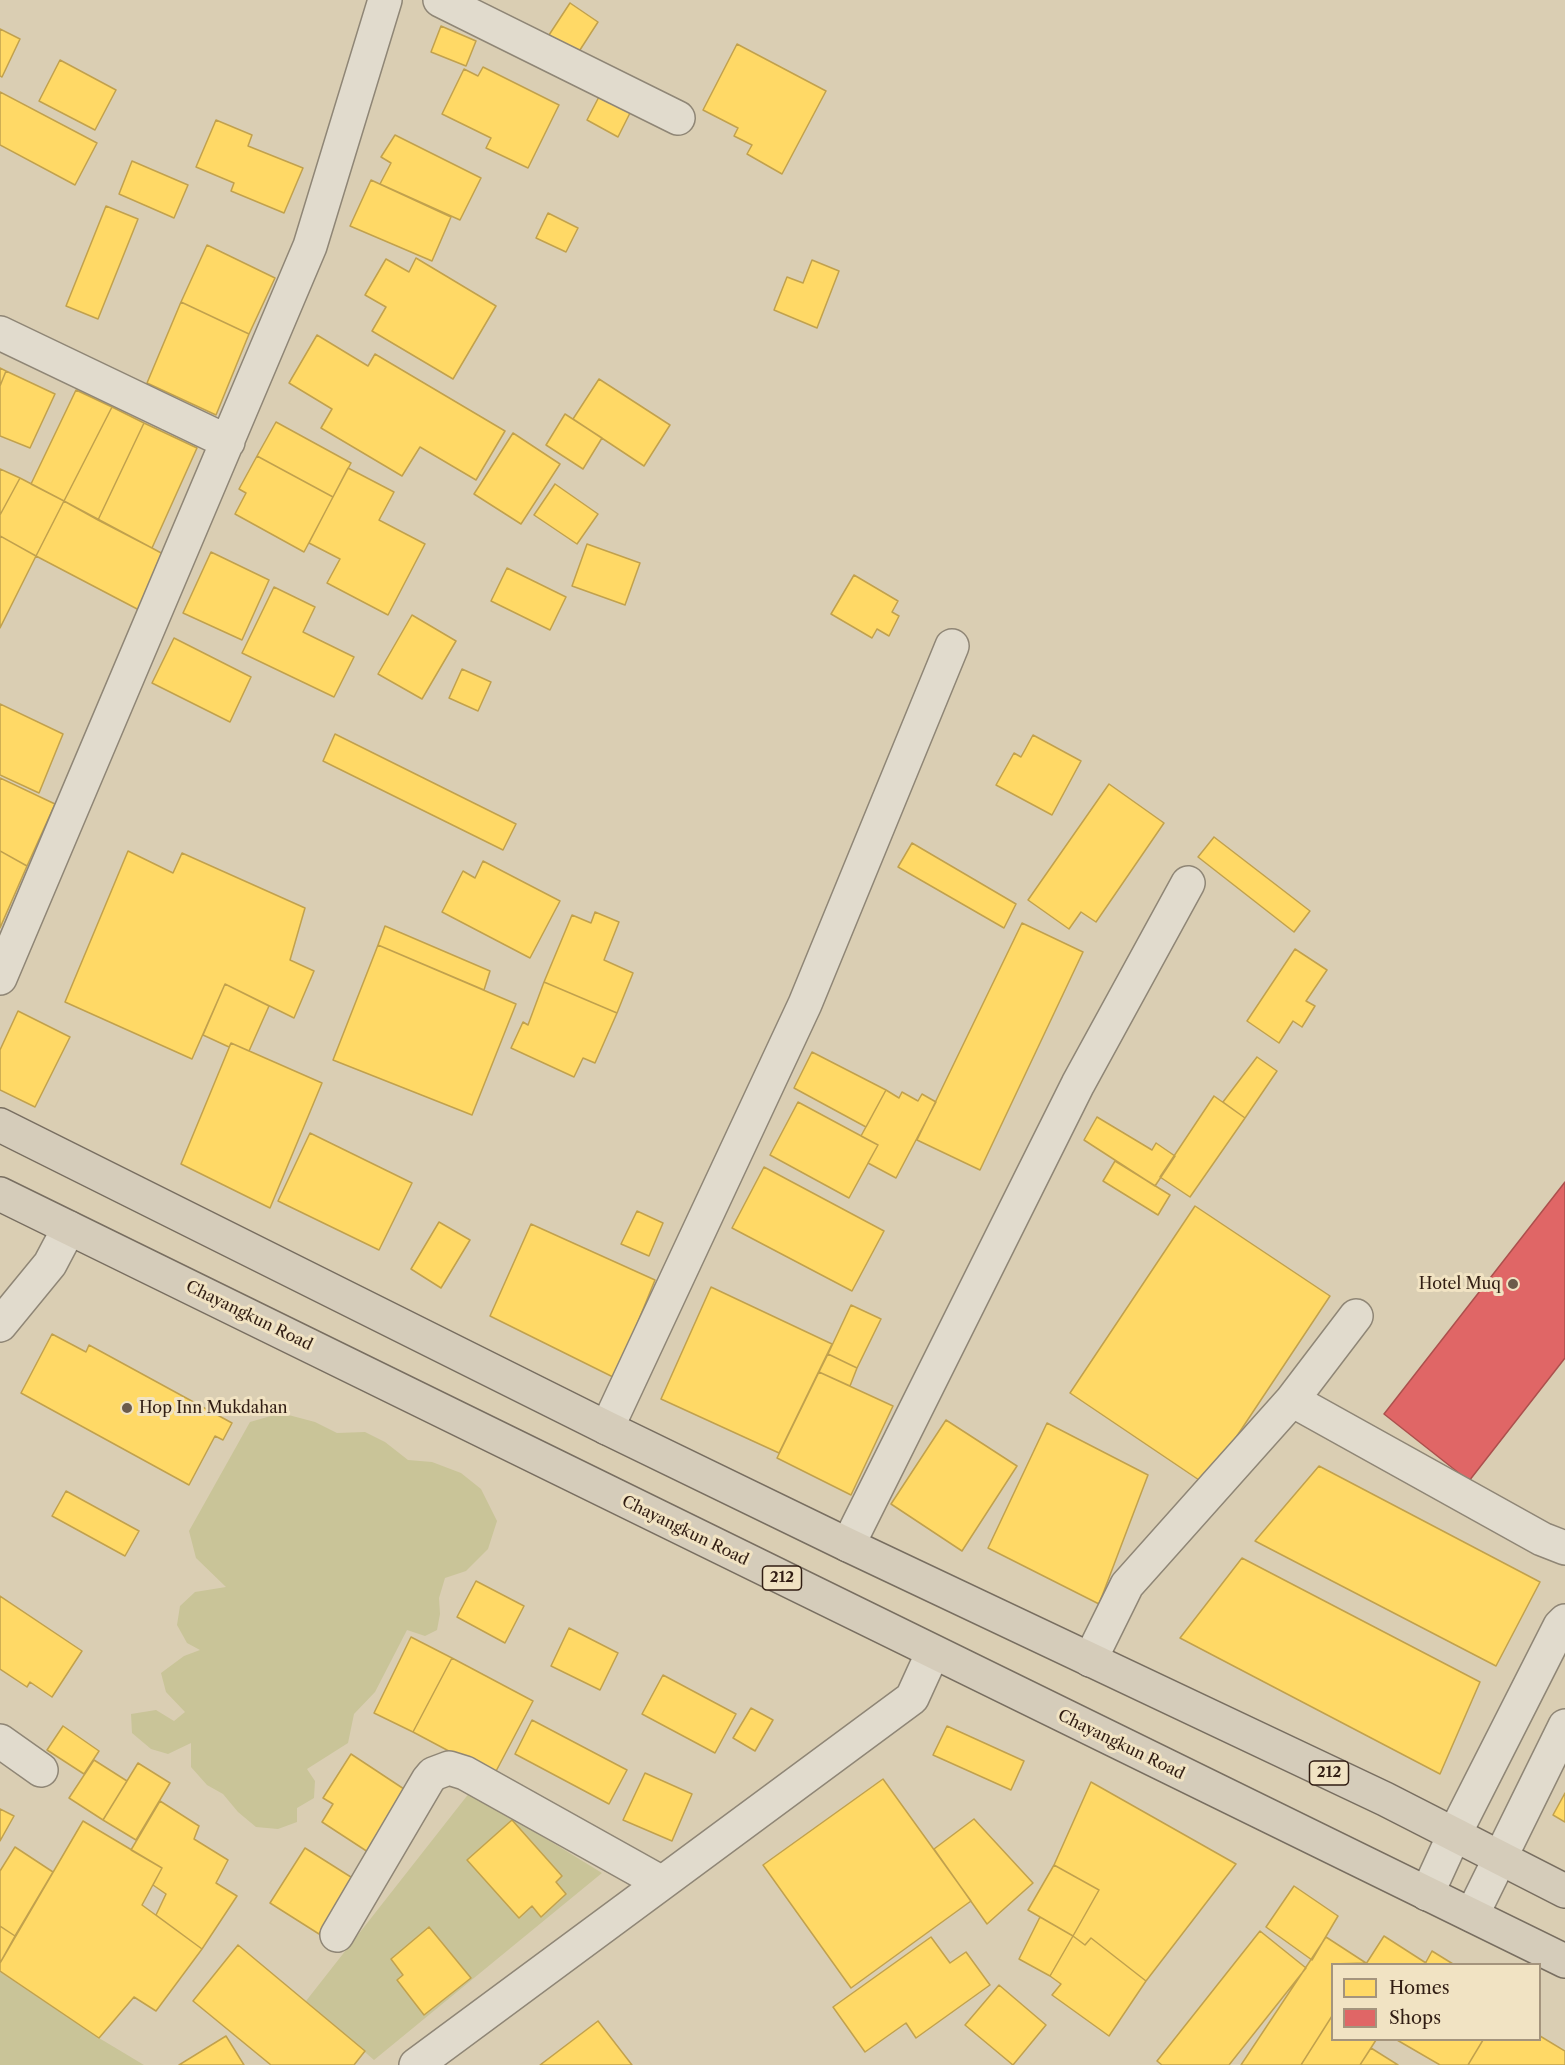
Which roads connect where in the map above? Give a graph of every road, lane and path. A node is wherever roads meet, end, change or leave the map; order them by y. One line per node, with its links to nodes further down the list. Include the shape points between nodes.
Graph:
1 (385, 0): 5 (street, via 310,246)
2 (440, 0): 3 (street)
3 (678, 118)
4 (0, 333): 5 (street)
5 (228, 442): 8 (street)
6 (952, 646): 15 (street, via 805,1004)
7 (1188, 883): 16 (street, via 1078,1084)
8 (0, 978)
9 (0, 1125): 15 (main road, 212)
10 (0, 1194): 11 (main road, Chayangkun Road / 212)
11 (69, 1228): 13 (street, via 50,1264); 19 (main road, Chayangkun Road / 212)
12 (1356, 1316): 14 (street)
13 (0, 1325)
14 (1292, 1400): 17 (street); 20 (street, via 1127,1585)
15 (606, 1428): 16 (main road, 212)
16 (848, 1545): 20 (main road, 212)
17 (1565, 1548)
18 (1565, 1621): 24 (street)
19 (933, 1652): 26 (street, via 912,1698); 28 (main road, Chayangkun Road / 212)
20 (1090, 1660): 24 (main road, 212)
21 (1565, 1726): 25 (street)
22 (0, 1741): 23 (street)
23 (41, 1770)
24 (1454, 1835): 25 (main road, 212); 28 (street)
25 (1500, 1858): 27 (main road, 212); 29 (street)
26 (662, 1882): 30 (street, via 465,1773 449,1768 428,1780); 32 (street)
27 (1565, 1891)
28 (1427, 1894): 29 (main road, Chayangkun Road / 212)
29 (1472, 1915): 31 (main road, Chayangkun Road / 212)
30 (337, 1935)
31 (1565, 1961)
32 (416, 2065)

